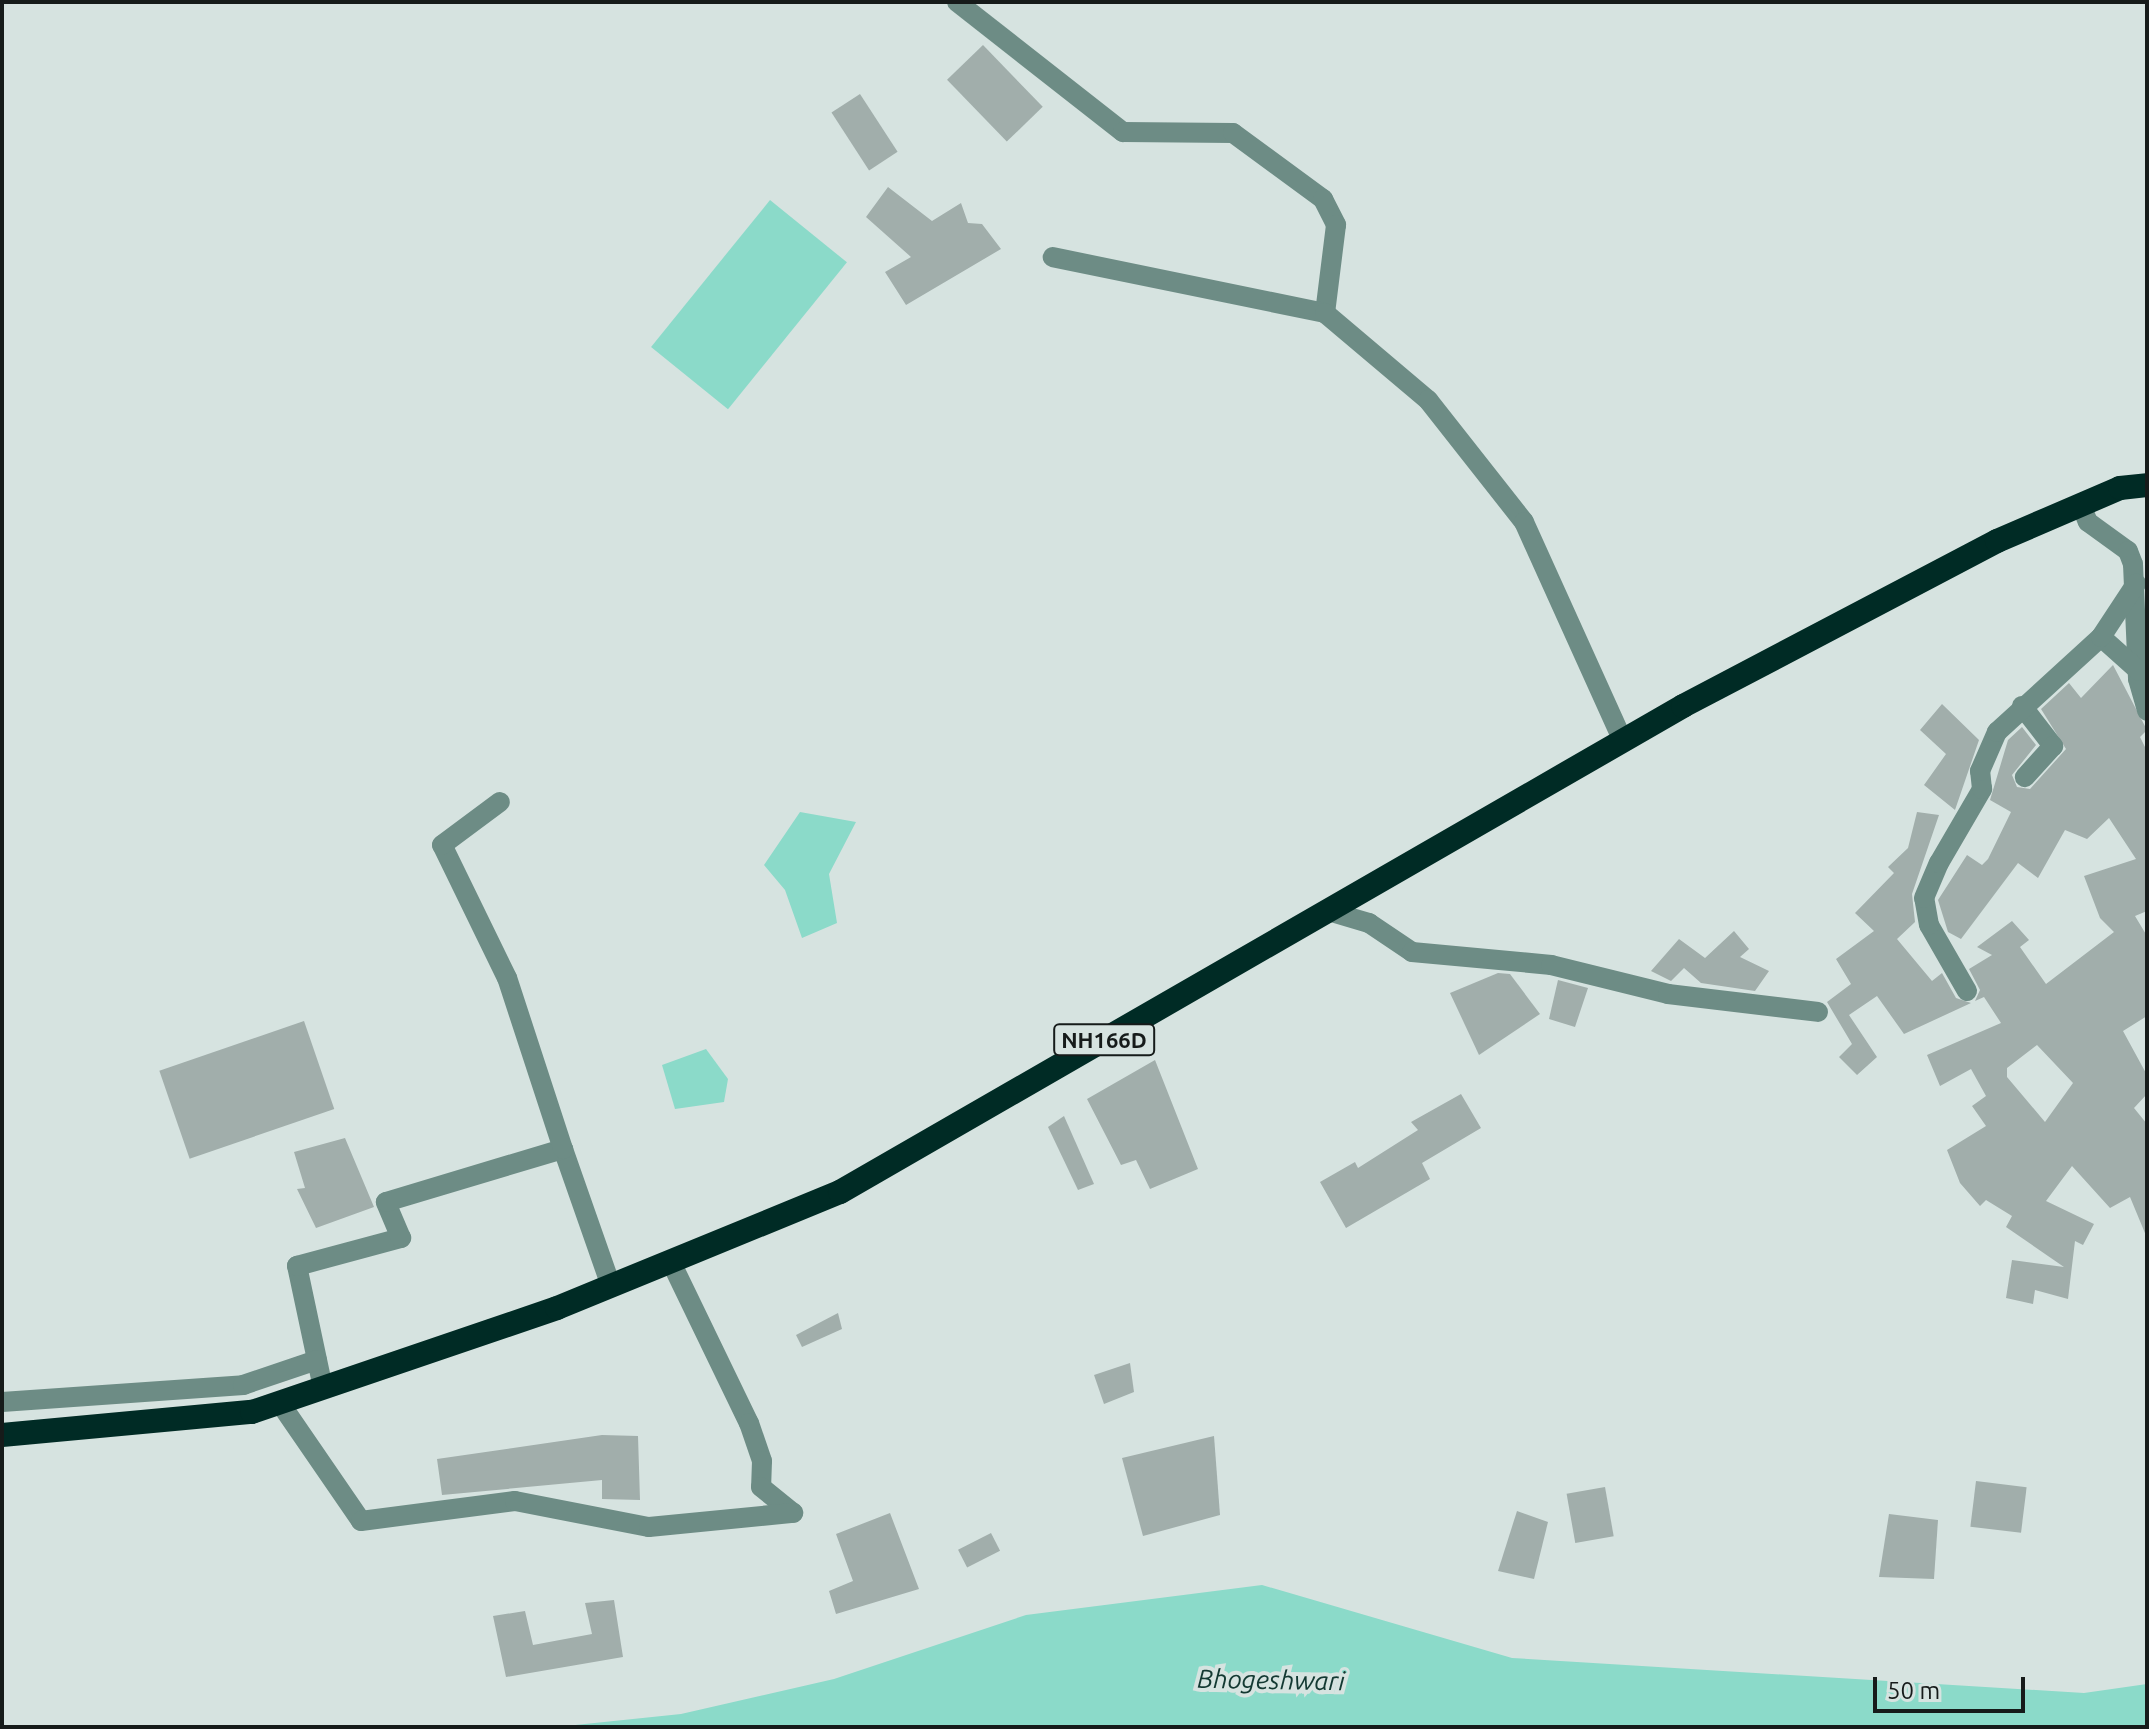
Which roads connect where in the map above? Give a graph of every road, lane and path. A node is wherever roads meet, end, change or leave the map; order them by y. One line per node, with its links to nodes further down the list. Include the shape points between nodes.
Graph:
1 (957, 2): 3 (street, via 1123,132 1233,133 1323,199 1336,225)
2 (1053, 257): 3 (street)
3 (1325, 313): 11 (street, via 1428,400 1524,522)
4 (2147, 485): 5 (highway, NH166D)
5 (2081, 505): 6 (street, via 2088,522 2128,551); 11 (highway, NH166D, via 1997,541)
6 (2136, 584): 7 (street); 8 (street)
7 (2101, 637): 8 (street); 9 (street)
8 (2139, 671): 10 (street)
9 (2022, 706): 12 (street, via 2053,746); 15 (street, via 1990,742 1982,789 1952,833 1924,898 1929,925)
10 (2147, 711)
11 (1623, 741): 14 (highway, NH166D)
12 (2025, 777)
13 (500, 802): 17 (street, via 442,845 507,978)
14 (1328, 911): 16 (street, via 1369,923 1412,952 1551,965 1668,994); 18 (highway, NH166D, via 840,1192)
15 (1967, 991)
16 (1818, 1012)
17 (563, 1149): 19 (street); 20 (street, via 386,1202 401,1238 297,1266)
18 (671, 1262): 19 (highway, NH166D); 23 (street, via 749,1423 762,1461 761,1487 793,1513 649,1527 515,1501 361,1521)
19 (611, 1286): 21 (highway, NH166D)
20 (317, 1360): 21 (street); 22 (street, via 243,1385)
21 (323, 1388): 23 (highway, NH166D)
22 (2, 1402)
23 (280, 1403): 24 (highway, NH166D, via 252,1412)
24 (2, 1435)

